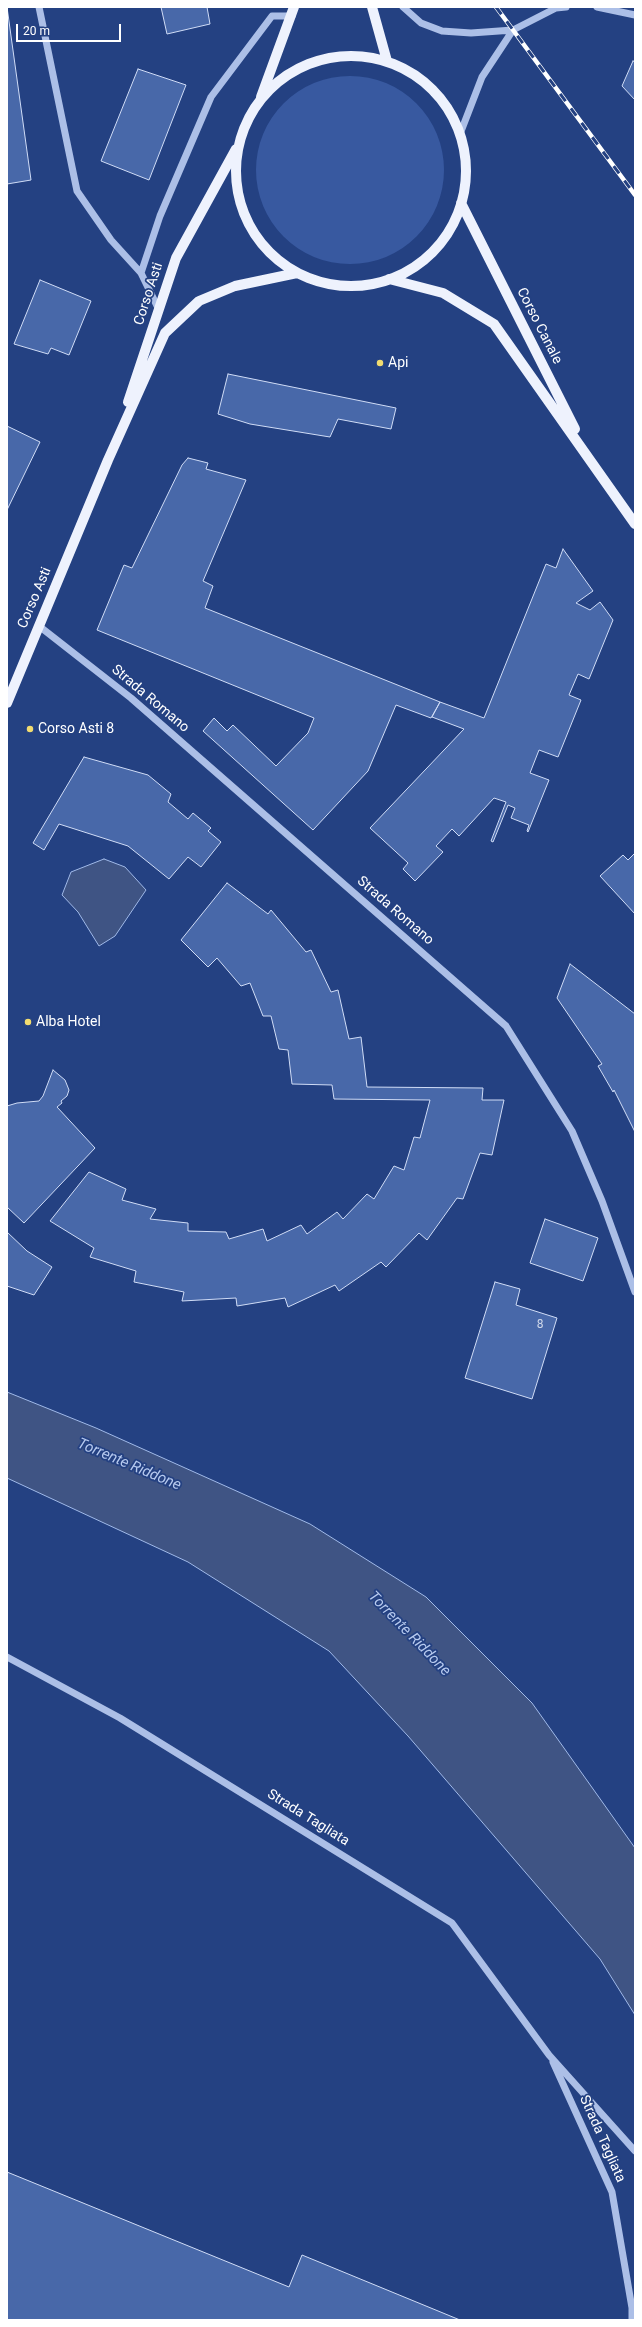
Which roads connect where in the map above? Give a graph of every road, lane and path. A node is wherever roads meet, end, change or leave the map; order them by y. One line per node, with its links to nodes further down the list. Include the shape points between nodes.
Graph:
1 (39, 7): 14 (street, via 77,191 111,240)
2 (372, 7): 9 (main road)
3 (403, 7): 8 (street, via 421,23 442,31 471,33)
4 (566, 7): 8 (street, via 556,8)
5 (596, 7): 7 (street)
6 (293, 11): 10 (main road); 14 (street, via 272,16 211,97 160,216)
7 (635, 15)
8 (512, 30): 11 (street, via 482,77)
9 (387, 61): 10 (main road, via 359,56 331,57 280,80); 11 (main road, via 404,69 432,89 453,117)
10 (260, 100): 12 (main road, via 246,122)
11 (460, 134): 13 (main road, via 466,169)
12 (238, 146): 15 (main road, via 236,173 246,218 267,250); 17 (main road, Corso Asti, via 176,258)
13 (461, 203): 16 (main road, via 450,229 434,250 414,267); 19 (main road, Corso Canale)
14 (141, 273): 17 (street)
15 (297, 273): 16 (main road, via 320,282 340,285 358,286); 18 (main road, Corso Asti, via 235,286 199,301 165,333)
16 (389, 279): 19 (main road, Corso Canale, via 444,293 494,324)
17 (159, 310): 18 (main road, Corso Asti)
18 (108, 460): 21 (main road, Corso Asti)
19 (591, 461): 20 (main road, Corso Canale)
20 (635, 524)
21 (39, 626): 22 (main road, Corso Asti); 23 (street, Strada Romano, via 131,698 506,1026 572,1131 602,1201)
22 (7, 702)
23 (635, 1292)
24 (7, 1657): 25 (street, Strada Tagliata, via 120,1718 452,1923)
25 (549, 2055): 26 (street, Strada Tagliata); 27 (street, Strada Tagliata, via 612,2192)
26 (635, 2151)
27 (633, 2308): 28 (street, Strada Tagliata)
28 (632, 2320)

